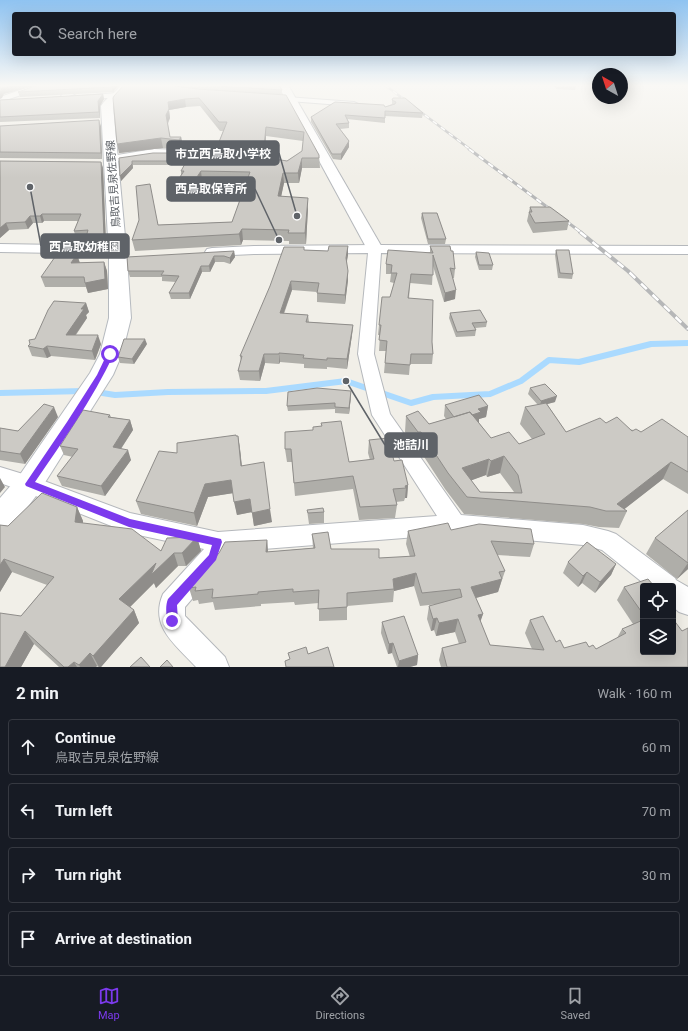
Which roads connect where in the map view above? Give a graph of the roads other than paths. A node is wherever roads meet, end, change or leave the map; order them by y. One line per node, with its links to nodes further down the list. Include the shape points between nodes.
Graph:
1 (105, 116): 3 (main road, 鳥取吉見泉佐野線)
2 (301, 116): 6 (street)
3 (108, 163): 4 (street, via 146,153 172,151 181,153 182,158 213,159); 9 (main road, 鳥取吉見泉佐野線)
4 (215, 168)
5 (0, 248): 9 (street)
6 (376, 248): 7 (street); 8 (street); 13 (street, via 366,354 381,415)
7 (688, 250)
8 (201, 253)
9 (123, 255): 11 (main road, 鳥取吉見泉佐野線, via 120,318 110,354 90,392)
10 (0, 475): 11 (street)
11 (29, 484): 12 (main road, 鳥取吉見泉佐野線); 14 (street, via 129,523)
12 (0, 520)
13 (455, 524): 14 (street); 15 (street, via 583,535 608,541)
14 (218, 542): 18 (street, via 213,557 172,603 172,621)
15 (662, 583)
16 (676, 593): 17 (street)
17 (688, 603)
18 (215, 667)

